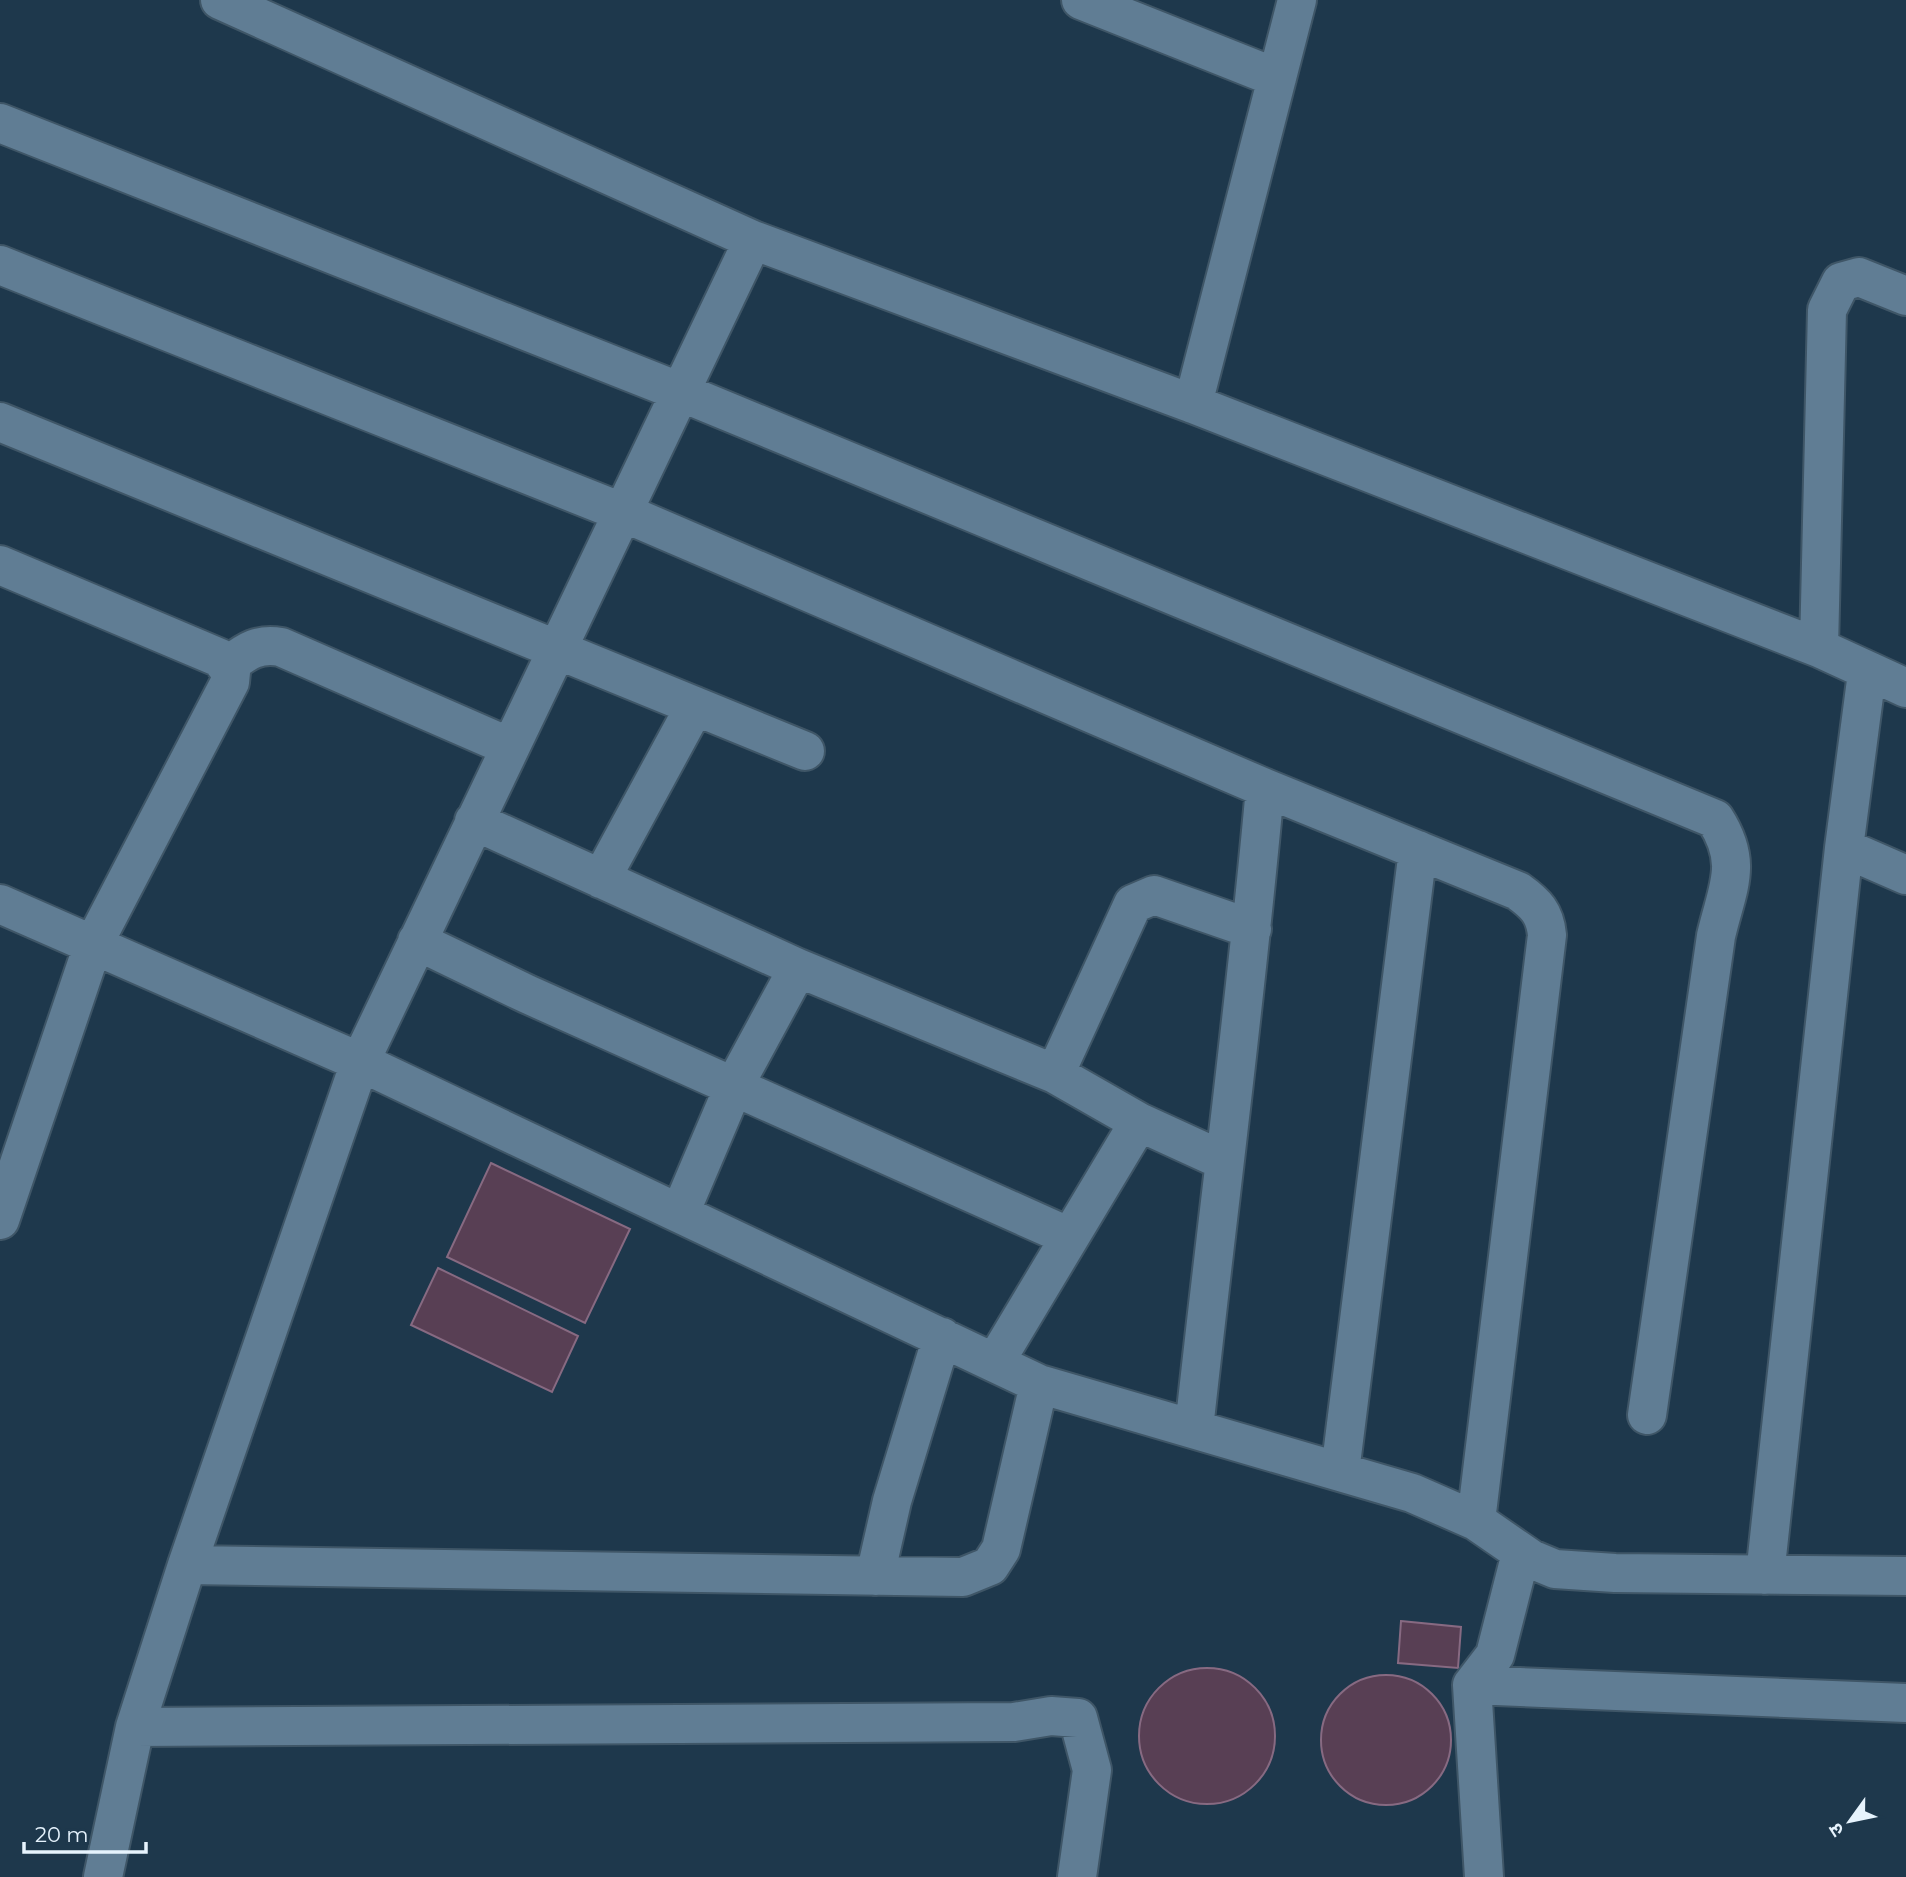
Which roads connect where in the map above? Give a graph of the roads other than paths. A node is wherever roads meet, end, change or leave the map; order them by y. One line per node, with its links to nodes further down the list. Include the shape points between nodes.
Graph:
1 (220, 0): 6 (street)
2 (1081, 0): 4 (street)
3 (1297, 0): 4 (street)
4 (1277, 78): 10 (street)
5 (0, 123): 9 (street)
6 (753, 240): 9 (street); 10 (street)
7 (0, 265): 12 (street)
8 (1906, 296): 14 (street, via 1859,276 1841,282 1827,310)
9 (678, 391): 12 (street); 44 (street, via 1715,819 1734,861 1716,936)
10 (1193, 404): 14 (street)
11 (0, 422): 15 (street)
12 (624, 513): 15 (street); 22 (street)
13 (0, 565): 16 (street, via 220,658)
14 (1819, 648): 17 (street)
15 (558, 650): 19 (street); 20 (street)
16 (227, 666): 20 (street, via 253,647 281,647); 31 (street, via 230,682)
17 (1867, 673): 18 (street); 24 (street)
18 (1906, 688)
19 (695, 706): 21 (street); 27 (street)
20 (510, 747): 23 (street)
21 (804, 751)
22 (1265, 788): 25 (street); 29 (street)
23 (474, 821): 27 (street); 30 (street)
24 (1844, 848): 26 (street); 50 (street)
25 (1418, 850): 46 (street); 47 (street, via 1518,891 1537,905 1547,935)
26 (1906, 875)
27 (601, 878): 32 (street)
28 (0, 904): 31 (street)
29 (1252, 929): 34 (street, via 1154,895 1133,904); 37 (street)
30 (417, 941): 33 (street); 35 (street)
31 (93, 945): 33 (street); 39 (street)
32 (798, 968): 34 (street); 35 (street)
33 (360, 1062): 38 (street); 49 (street)
34 (1055, 1074): 36 (street)
35 (734, 1086): 38 (street); 40 (street)
36 (1139, 1122): 37 (street); 40 (street)
37 (1223, 1160): 45 (street)
38 (680, 1213): 41 (street)
39 (0, 1220)
40 (1070, 1237): 42 (street)
41 (942, 1337): 42 (street); 51 (street, via 892,1501)
42 (995, 1362): 43 (street)
43 (1040, 1384): 45 (street); 51 (street, via 1001,1549 990,1566 963,1577)
44 (1647, 1415)
45 (1194, 1429): 46 (street)
46 (1340, 1472): 47 (street, via 1412,1493)
47 (1476, 1521): 48 (street)
48 (1521, 1553): 50 (street, via 1555,1569); 53 (street, via 1495,1655)
49 (187, 1565): 51 (street); 55 (street)
50 (1765, 1575): 52 (street)
51 (875, 1576)
52 (1906, 1576)
53 (1472, 1685): 54 (street); 58 (street)
54 (1906, 1703)
55 (135, 1727): 56 (street); 57 (street, via 1014,1723 1051,1716 1078,1718 1092,1770)
56 (103, 1877)
57 (1077, 1877)
58 (1484, 1877)

